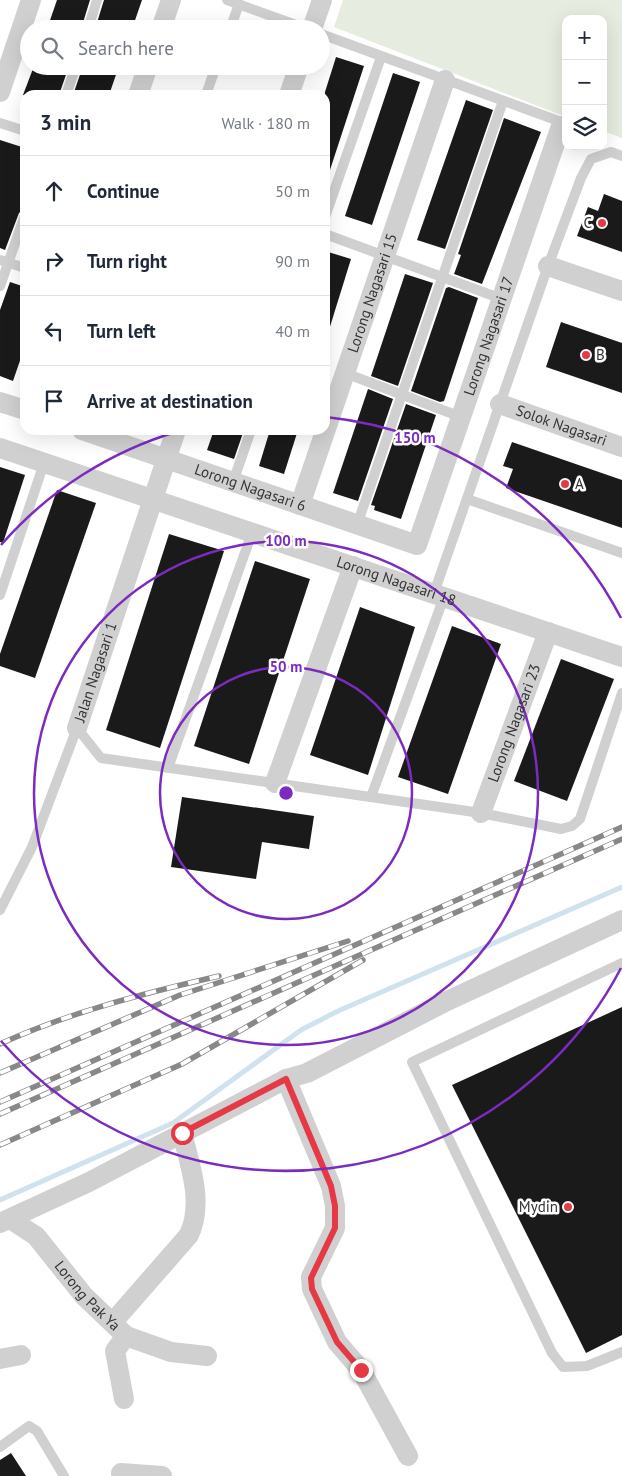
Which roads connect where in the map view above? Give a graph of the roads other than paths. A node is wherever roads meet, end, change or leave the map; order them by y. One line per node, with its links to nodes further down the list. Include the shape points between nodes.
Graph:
1 (32, 0): 7 (street)
2 (97, 0): 8 (lane)
3 (171, 0): 9 (street)
4 (227, 0): 6 (lane)
5 (322, 0): 12 (street)
6 (239, 4): 10 (lane); 11 (lane)
7 (23, 20)
8 (91, 20)
9 (164, 20)
10 (233, 20)
11 (282, 20)
12 (315, 20)
13 (20, 27): 16 (street)
14 (330, 37): 15 (lane)
15 (381, 57): 21 (lane); 32 (lane)
16 (6, 58): 26 (street)
17 (73, 75): 22 (lane)
18 (145, 75): 23 (street)
19 (213, 75): 24 (lane)
20 (296, 75): 25 (street)
21 (445, 80): 27 (lane); 35 (street, Lorong Nagasari 15)
22 (68, 90)
23 (140, 90)
24 (208, 90)
25 (291, 90)
26 (0, 92)
27 (503, 101): 29 (lane, via 556,120); 39 (lane)
28 (0, 123): 30 (lane)
29 (561, 126): 42 (street, Lorong Nagasari 17)
30 (20, 129)
31 (622, 156): 38 (lane, via 611,152 591,159)
32 (330, 203)
33 (20, 226): 36 (lane)
34 (330, 236): 35 (lane)
35 (385, 256): 39 (lane); 43 (street, Lorong Nagasari 15)
36 (4, 261): 37 (lane); 40 (lane)
37 (20, 266)
38 (548, 266): 41 (street); 46 (lane)
39 (442, 277): 42 (lane); 44 (lane)
40 (0, 286)
41 (622, 291)
42 (502, 299): 49 (street, Lorong Nagasari 17)
43 (345, 373): 44 (lane); 48 (street, Lorong Nagasari 15)
44 (402, 394): 49 (lane); 62 (lane)
45 (0, 402): 47 (street)
46 (500, 404): 54 (street, Solok Nagasari); 59 (lane)
47 (20, 408)
48 (330, 417)
49 (461, 417): 64 (street, Lorong Nagasari 17)
50 (96, 435): 56 (street, Lorong Nagasari 6)
51 (174, 435): 56 (street, Jalan Nagasari 1)
52 (249, 435): 58 (lane)
53 (324, 435): 61 (street, Lorong Nagasari 15)
54 (622, 447)
55 (0, 448): 57 (street, Lorong Nagasari 18)
56 (166, 459): 58 (street, Lorong Nagasari 6); 60 (street, Jalan Nagasari 1)
57 (44, 463): 60 (street, Lorong Nagasari 18); 67 (lane)
58 (233, 482): 61 (street, Lorong Nagasari 6)
59 (467, 498): 65 (lane); 68 (lane)
60 (152, 499): 63 (street, Lorong Nagasari 18); 72 (street, Jalan Nagasari 1)
61 (300, 505): 62 (street, Lorong Nagasari 6)
62 (357, 525): 64 (street, Lorong Nagasari 6)
63 (252, 533): 66 (street, Lorong Nagasari 18); 73 (lane)
64 (418, 546)
65 (622, 553)
66 (353, 566): 68 (street, Lorong Nagasari 18); 74 (street)
67 (0, 595)
68 (439, 595): 69 (street, Lorong Nagasari 18); 75 (lane)
69 (548, 632): 70 (street, Lorong Nagasari 18); 76 (street, Lorong Nagasari 23)
70 (622, 657)
71 (622, 693): 76 (lane, via 580,819 572,826 561,829)
72 (76, 728): 73 (lane, via 101,758); 77 (lane, Jalan Nagasari 1, via 32,847)
73 (168, 768): 74 (lane)
74 (275, 783): 75 (lane)
75 (372, 797): 76 (lane)
76 (481, 813)
77 (0, 910)
78 (622, 920): 80 (street, via 445,1002 307,1073)
79 (622, 962): 84 (lane, via 412,1062 552,1353 563,1367 587,1366)
80 (286, 1079): 81 (street); 90 (street, via 331,1186 335,1206 335,1228 311,1278 312,1289 337,1342 361,1370)
81 (182, 1133): 82 (street); 83 (street, via 192,1175 194,1224)
82 (5, 1221): 83 (street, Lorong Pak Ya, via 36,1236 84,1296)
83 (120, 1329): 86 (street, Lorong Pak Ya, via 171,1352); 88 (street, via 115,1351)
84 (622, 1352)
85 (21, 1355): 87 (street)
86 (208, 1356)
87 (0, 1360)
88 (124, 1400)
89 (0, 1447): 92 (lane, via 30,1426 37,1430)
90 (408, 1456)
91 (121, 1473): 93 (street)
92 (64, 1476)
93 (162, 1476)

